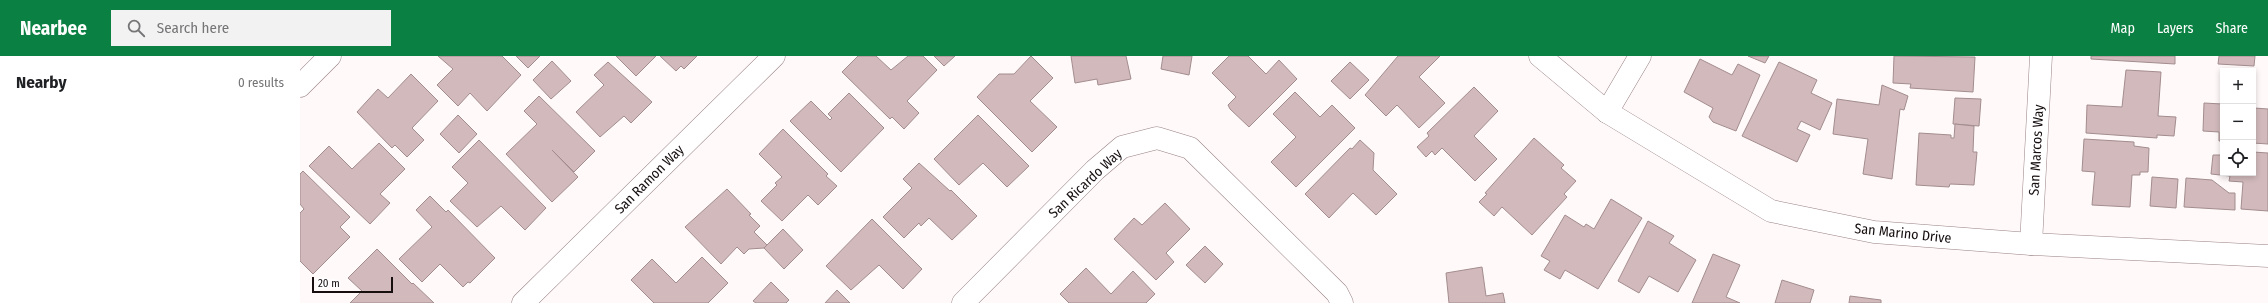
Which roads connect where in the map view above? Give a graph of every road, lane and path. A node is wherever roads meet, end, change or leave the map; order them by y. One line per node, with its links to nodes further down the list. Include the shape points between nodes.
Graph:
1 (330, 56): 6 (street)
2 (774, 56): 10 (street, San Ramon Way)
3 (1540, 56): 7 (street, San Marino Drive)
4 (1640, 56): 7 (street)
5 (2041, 56): 8 (street, San Marcos Way)
6 (300, 86)
7 (1607, 112): 8 (street, San Marino Drive, via 1771,211 1874,232)
8 (2031, 244): 9 (street, San Marino Drive)
9 (2268, 256)
10 (523, 303)
11 (963, 303): 12 (street, San Ricardo Way, via 1111,156 1122,147 1157,138 1190,148 1337,293)
12 (1342, 303)

